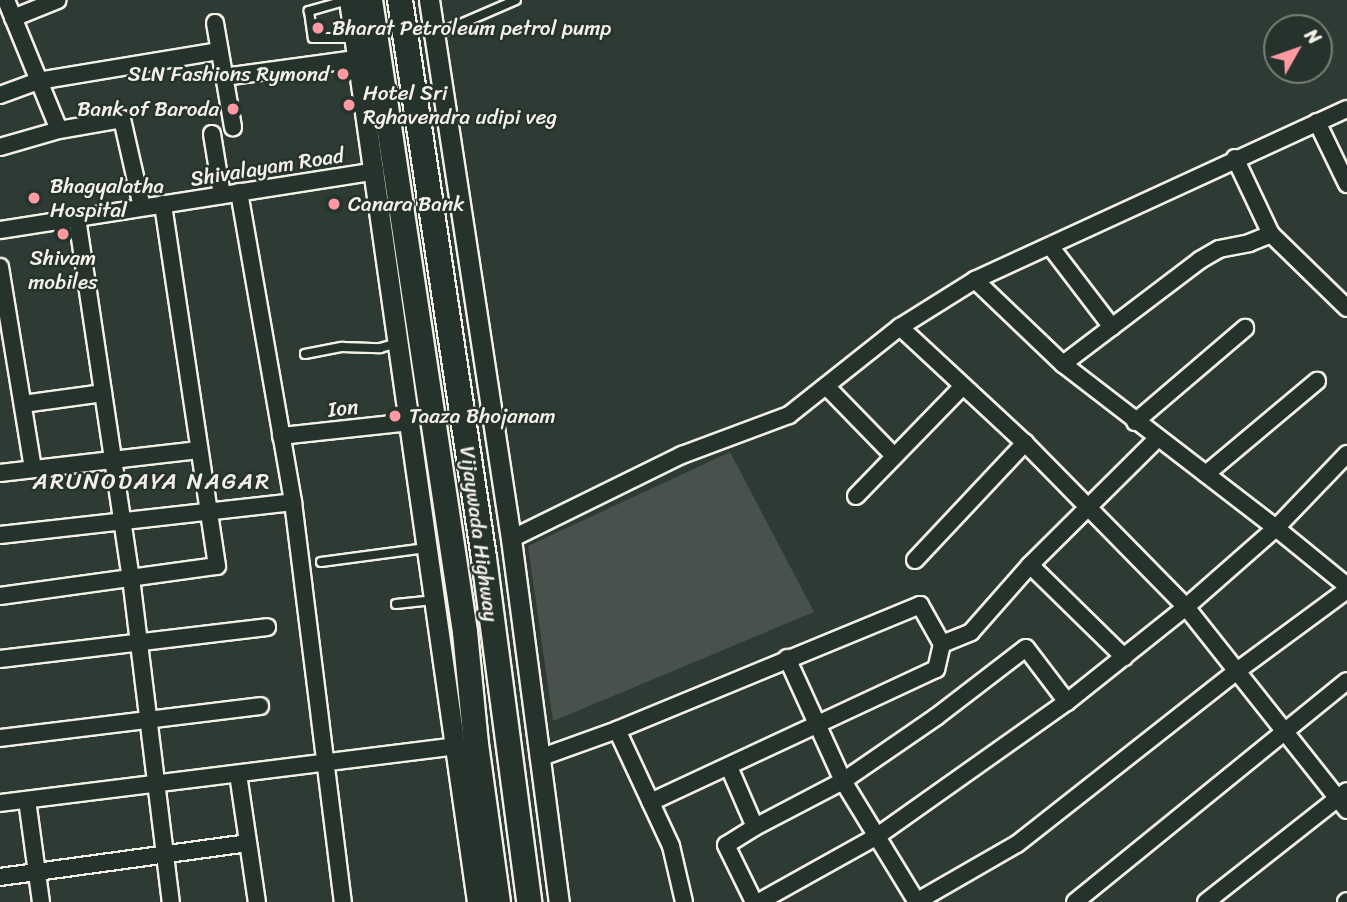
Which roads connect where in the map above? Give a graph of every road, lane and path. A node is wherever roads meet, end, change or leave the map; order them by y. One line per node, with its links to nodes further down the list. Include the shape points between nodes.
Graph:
1 (6, 0): 8 (street)
2 (58, 0): 8 (street)
3 (349, 0): 11 (street); 11 (lane, via 309,11 313,38)
4 (370, 0): 109 (highway, Vijaywada Highway, via 465,632)
5 (400, 0): 108 (highway, Vijaywada Highway, via 482,544)
6 (429, 0): 10 (street)
7 (516, 0): 10 (lane)
8 (13, 18): 15 (street)
9 (215, 23): 12 (street)
10 (434, 35): 67 (street)
11 (354, 38): 13 (street)
12 (220, 51): 14 (street); 15 (street)
13 (356, 59): 14 (street); 24 (street)
14 (224, 77): 19 (street)
15 (38, 81): 16 (street); 20 (street)
16 (0, 95)
17 (1347, 109): 18 (street)
18 (1317, 122): 23 (street); 25 (street)
19 (233, 127)
20 (59, 130): 22 (street); 29 (street, via 122,120)
21 (212, 134): 27 (street)
22 (0, 147)
23 (1236, 158): 32 (street); 33 (street)
24 (374, 171): 26 (street, Shivalayam Road); 40 (street)
25 (1347, 184)
26 (239, 192): 27 (street, Shivalayam Road); 50 (street)
27 (222, 195): 28 (street, Shivalayam Road)
28 (163, 204): 29 (street, Shivalayam Road); 53 (street)
29 (142, 207): 30 (street, Shivalayam Road)
30 (77, 218): 31 (street, Shivalayam Road); 46 (street)
31 (2, 225)
32 (1271, 234): 36 (street); 38 (street, via 1219,249)
33 (1050, 246): 35 (street); 38 (street)
34 (0, 267): 47 (street)
35 (975, 280): 37 (street); 42 (street)
36 (1347, 308)
37 (900, 327): 44 (street); 45 (street)
38 (1112, 327): 42 (street)
39 (1245, 328): 49 (street)
40 (400, 342): 41 (lane); 48 (street)
41 (304, 354)
42 (1063, 364): 49 (street)
43 (1317, 381): 59 (street)
44 (826, 386): 55 (street); 67 (street, via 789,415 682,455)
45 (962, 387): 52 (street); 55 (street)
46 (103, 393): 47 (street); 56 (street)
47 (23, 404): 57 (street)
48 (409, 422): 50 (street, Ion); 68 (street)
49 (1135, 422): 51 (street)
50 (281, 436): 61 (street)
51 (1158, 438): 59 (street); 62 (street)
52 (1025, 443): 62 (street); 69 (street)
53 (199, 450): 56 (street); 63 (street)
54 (1347, 454): 65 (street)
55 (894, 456): 60 (street)
56 (113, 458): 57 (street); 64 (street)
57 (33, 468): 58 (street)
58 (0, 473)
59 (1206, 474): 65 (street)
60 (856, 496)
61 (293, 502): 63 (street); 95 (street)
62 (1087, 506): 71 (street); 77 (street)
63 (208, 511): 64 (street); 72 (street, via 217,566)
64 (122, 521): 66 (street); 72 (street)
65 (1276, 528): 73 (street); 77 (street)
66 (0, 535)
67 (511, 539): 94 (street)
68 (429, 548): 70 (lane); 75 (street)
69 (915, 560)
70 (321, 562)
71 (1030, 565): 80 (street, via 971,632); 81 (street)
72 (131, 579): 74 (street); 79 (street)
73 (1347, 588): 84 (street)
74 (0, 596)
75 (436, 600): 76 (lane); 93 (street)
76 (396, 604)
77 (1186, 607): 81 (street); 84 (street)
78 (267, 626): 79 (street)
79 (139, 642): 83 (street); 88 (street)
80 (942, 644): 82 (street, via 919,605); 89 (street, via 936,668)
81 (1124, 657): 86 (street)
82 (787, 658): 89 (street); 90 (street)
83 (0, 659)
84 (1237, 671): 91 (street); 122 (street, via 1017,844)
85 (1347, 681): 91 (street)
86 (1067, 702): 99 (street, via 1026,648); 105 (street)
87 (260, 706): 88 (street)
88 (148, 719): 92 (street); 98 (street)
89 (818, 724): 96 (street); 99 (street)
90 (617, 730): 94 (street); 102 (street)
91 (1285, 731): 101 (street); 123 (street)
92 (0, 738)
93 (457, 746): 95 (street); 116 (street)
94 (540, 758): 119 (street)
95 (323, 763): 97 (street); 115 (street)
96 (729, 767): 102 (street); 104 (street)
97 (238, 774): 98 (street); 106 (street)
98 (156, 782): 100 (street); 107 (street)
99 (843, 782): 104 (street); 105 (street)
100 (27, 800): 103 (street); 110 (street)
101 (1344, 800): 124 (street)
102 (651, 802): 120 (street, via 671,846)
103 (0, 803)
104 (755, 827): 121 (street, via 726,845)
105 (876, 837): 121 (street); 122 (street)
106 (247, 843): 107 (street); 114 (street)
107 (166, 855): 110 (street); 113 (street)
108 (524, 867): 109 (highway); 118 (highway, Vijaywada Highway)
109 (494, 871): 117 (highway, Vijaywada Highway)
110 (37, 873): 111 (street); 112 (street)
111 (0, 877)
112 (41, 902)
113 (171, 902)
114 (257, 902)
115 (343, 902)
116 (477, 902)
117 (498, 902)
118 (529, 902)
119 (559, 902)
120 (684, 902)
121 (757, 902)
122 (916, 902)
123 (1075, 902)
124 (1206, 902)

